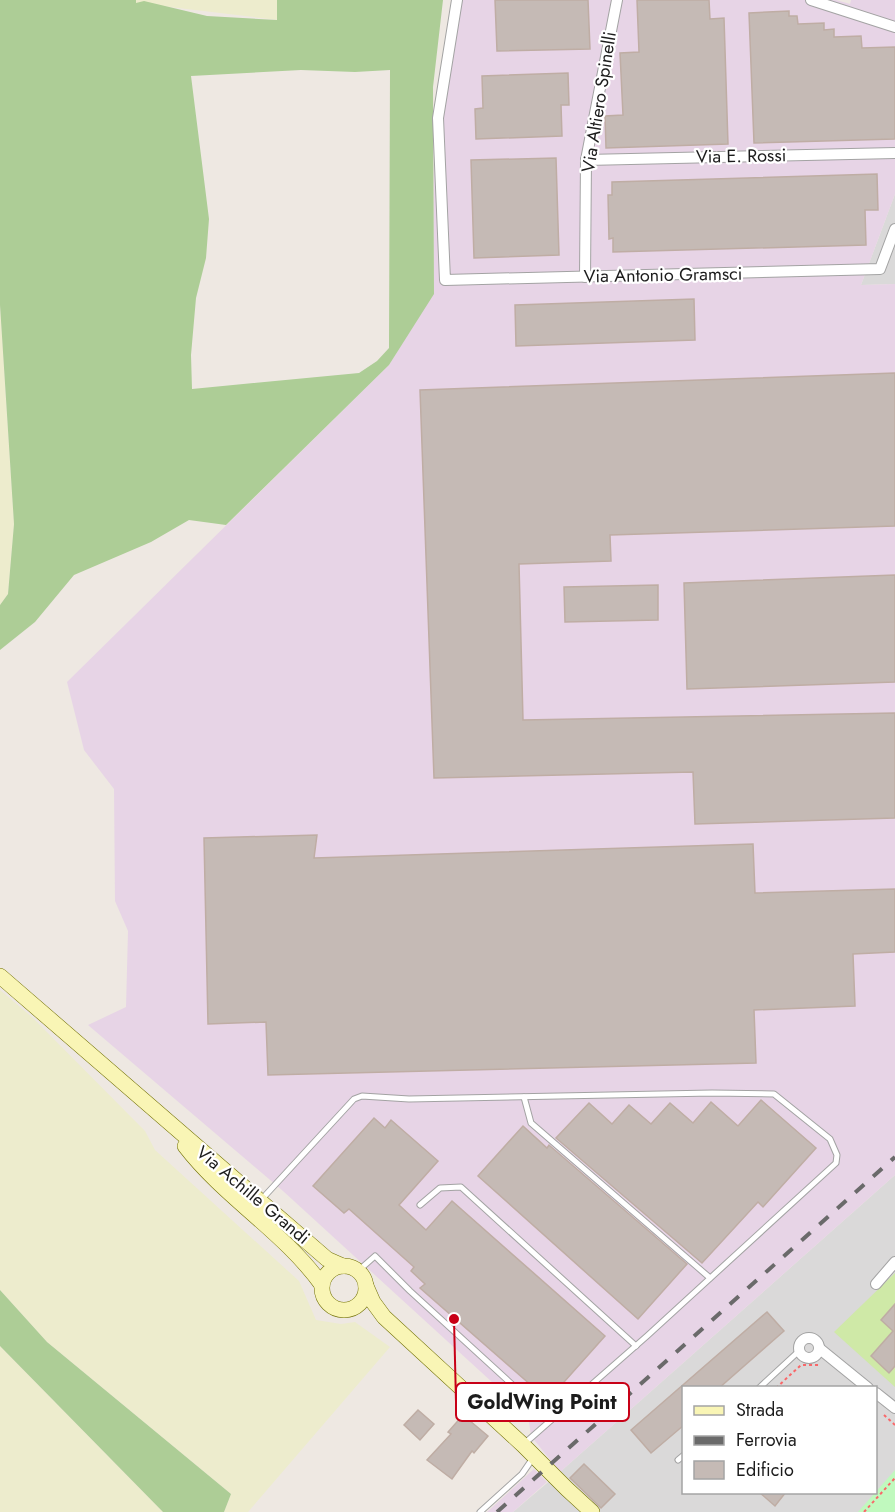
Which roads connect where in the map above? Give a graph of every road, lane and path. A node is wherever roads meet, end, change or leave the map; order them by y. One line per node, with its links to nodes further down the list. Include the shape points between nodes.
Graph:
1 (457, 0): 8 (street, Via Antonio Gramsci, via 438,118 445,280)
2 (616, 0): 6 (street, Via Altiero Spinelli)
3 (811, 0): 4 (street)
4 (895, 27)
5 (895, 153): 6 (street, Via E. Rossi)
6 (586, 160): 8 (street, Via Altiero Spinelli)
7 (895, 229): 8 (street, Via Antonio Gramsci, via 880,269)
8 (585, 277)
9 (2, 982): 11 (street, Via Achille Grandi)
10 (524, 1097): 12 (lane, via 354,1099); 17 (lane, via 531,1123); 17 (lane, via 774,1094 830,1139 836,1163)
11 (165, 1120): 12 (street, Via Achille Grandi); 19 (street, Via Achille Grandi, via 203,1170 308,1266)
12 (260, 1201): 15 (street, Via Achille Grandi, via 327,1259)
13 (420, 1205): 23 (lane, via 440,1188 461,1187)
14 (894, 1264): 18 (street)
15 (343, 1266): 16 (street, Via Achille Grandi); 19 (street, via 329,1271)
16 (358, 1271): 20 (street, Via Achille Grandi); 32 (lane, via 375,1256)
17 (710, 1278): 23 (lane)
18 (876, 1284)
19 (322, 1285): 21 (street, Via Achille Grandi, via 323,1296 331,1306)
20 (366, 1286): 21 (street, via 363,1298); 22 (street, Via Achille Grandi)
21 (351, 1308): 22 (street, Via Achille Grandi)
22 (384, 1317): 34 (street, Via Achille Grandi)
23 (636, 1346): 32 (lane)
24 (800, 1351): 26 (lane); 28 (street, via 810,1358 820,1349)
25 (825, 1365): 27 (path, via 801,1365)
26 (761, 1386)
27 (778, 1386)
28 (866, 1386)
29 (877, 1394): 30 (street)
30 (895, 1408)
31 (882, 1413): 33 (path)
32 (551, 1420): 34 (lane)
33 (895, 1425)
34 (528, 1451): 38 (lane, via 522,1474); 39 (street, Via Achille Grandi)
35 (682, 1457): 36 (lane)
36 (678, 1460)
37 (895, 1478): 40 (path)
38 (480, 1512)
39 (592, 1512)
40 (864, 1512)

